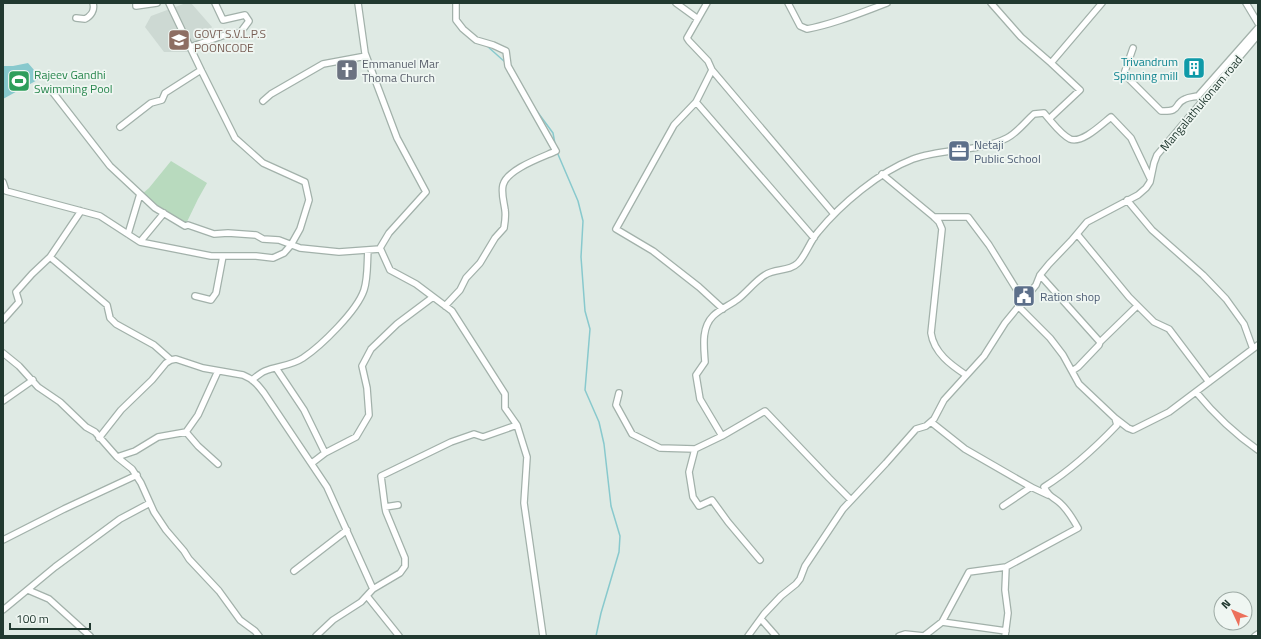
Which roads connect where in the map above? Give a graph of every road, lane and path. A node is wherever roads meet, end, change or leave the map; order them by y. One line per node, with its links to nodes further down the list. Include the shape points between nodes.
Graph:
1 (93, 3): 15 (street, via 92,14 85,19)
2 (136, 3): 3 (street, via 136,6)
3 (157, 3)
4 (169, 3): 20 (street)
5 (216, 3): 20 (street, via 223,20 245,15 249,21 240,33 224,35)
6 (358, 3): 22 (street)
7 (456, 3): 53 (street, via 456,20 463,29 476,40 506,51 508,66 556,151 516,171 503,184 504,228 480,263 466,278 460,290)
8 (676, 3): 16 (street)
9 (707, 3): 16 (street)
10 (788, 3): 11 (street, via 800,26 806,29 848,18)
11 (886, 3)
12 (991, 3): 23 (street, via 1021,37)
13 (1102, 3): 23 (street)
14 (1246, 3): 17 (street)
15 (76, 18)
16 (698, 19): 25 (street, via 687,38 708,61)
17 (1258, 23)
18 (1258, 28): 21 (street, via 1198,96 1184,99 1169,112 1161,112 1124,74)
19 (1258, 35): 32 (street, Mangalathukonam road, via 1157,155)
20 (190, 47): 24 (street)
21 (1133, 48)
22 (366, 56): 27 (street, via 323,64); 45 (street, via 397,138 426,192 389,233)
23 (1051, 63): 29 (street, via 1080,90)
24 (201, 70): 30 (street, via 165,93 162,100 151,103); 44 (street, via 236,138 263,163 305,182 309,200 300,229)
25 (712, 70): 28 (street); 38 (street)
26 (51, 90): 34 (street, via 110,166)
27 (263, 101)
28 (696, 102): 42 (street); 56 (street, via 674,125 616,229 654,251)
29 (1049, 119): 31 (street, via 1040,112 1034,114 1009,137 996,143 913,159); 32 (street, via 1062,133 1078,140 1111,117 1131,138)
30 (120, 127)
31 (882, 174): 38 (street); 39 (street)
32 (1150, 178): 35 (street, Mangalathukonam road, via 1146,188)
33 (3, 182): 36 (street, via 6,191)
34 (140, 194): 37 (street); 40 (street)
35 (1127, 200): 41 (street, Mangalathukonam road, via 1087,222); 59 (street, via 1152,230 1226,299 1244,324)
36 (81, 211): 40 (street, via 100,216); 48 (street)
37 (164, 213): 43 (street); 44 (street, via 185,226 214,234 256,235 262,239 279,240)
38 (834, 214): 42 (street)
39 (934, 217): 52 (street, via 968,217 989,245); 65 (street, via 942,229 932,338 948,363)
40 (128, 234): 43 (street)
41 (1077, 234): 49 (street, Mangalathukonam road); 68 (street, via 1129,297 1154,322 1169,329)
42 (814, 238): 56 (street, via 798,263 788,269 772,271 765,275)
43 (140, 242): 47 (street)
44 (291, 245): 46 (street, via 339,252); 47 (street, via 284,253 273,258)
45 (380, 249): 46 (street); 51 (street, via 390,270)
46 (368, 250): 62 (street, via 364,288 347,318 302,358)
47 (223, 256): 50 (street, via 216,293 210,300)
48 (50, 257): 57 (street, via 16,292 19,302); 61 (street, via 107,305 110,318 116,324 154,345)
49 (1040, 275): 52 (street, Mangalathukonam road, via 1036,285); 58 (street)
50 (195, 296)
51 (433, 297): 53 (street); 80 (street, via 397,324 371,349 362,366 369,415 356,437)
52 (1023, 300): 54 (street, Mangalathukonam road)
53 (445, 306): 74 (street, via 452,311 505,394 505,408)
54 (1018, 306): 64 (street, via 1050,338); 65 (street, Mangalathukonam road, via 984,356)
55 (1136, 307): 58 (street)
56 (723, 309): 76 (street, via 706,325 705,362 696,375 700,399)
57 (3, 320)
58 (1100, 342): 64 (street)
59 (1255, 347): 68 (street)
60 (3, 353): 66 (street)
61 (171, 360): 63 (street, via 176,359); 77 (street, via 121,410)
62 (276, 368): 67 (street); 80 (street, via 304,410)
63 (218, 371): 67 (street, via 243,375); 75 (street, via 198,415)
64 (1072, 371): 72 (street, via 1079,384)
65 (966, 375): 73 (street, Mangalathukonam road, via 944,400)
66 (33, 380): 71 (street); 77 (street)
67 (252, 380): 82 (street, via 264,393)
68 (1209, 382): 69 (street)
69 (1196, 392): 72 (street, via 1169,412 1133,430); 79 (street, via 1239,437)
70 (619, 393): 78 (street, via 616,405 632,434 660,448)
71 (3, 401)
72 (1115, 418): 86 (street, via 1117,425 1104,439 1060,477 1044,487)
73 (931, 422): 85 (street, via 965,449); 87 (street, Mangalathukonam road, via 916,429)
74 (517, 424): 91 (street, via 483,437 474,434 451,442 381,476); 109 (street, via 527,457 524,503)
75 (186, 432): 81 (street, via 158,438 135,452); 83 (street)
76 (722, 436): 78 (street); 87 (street, via 765,411)
77 (99, 438): 81 (street)
78 (695, 449): 94 (street, via 689,472 693,497 699,506 712,500)
79 (1258, 450)
80 (324, 453): 82 (street)
81 (118, 457): 84 (street, via 132,468)
82 (312, 463): 92 (street, via 327,487)
83 (218, 464)
84 (137, 476): 88 (street); 93 (street)
85 (1031, 487): 86 (street); 90 (street)
86 (1048, 496): 95 (street, via 1060,503 1078,528)
87 (851, 500): 101 (street, Mangalathukonam road, via 827,531 805,566 800,579 784,592)
88 (150, 503): 98 (street, via 120,519); 106 (street, via 166,530 189,559 219,591 240,620)
89 (398, 505): 91 (street)
90 (1003, 506)
91 (385, 507): 97 (street, via 406,563 400,573)
92 (347, 530): 96 (street); 97 (street)
93 (3, 540)
94 (760, 560)
95 (1006, 567): 102 (street, via 969,572); 103 (street, via 1008,613)
96 (294, 571)
97 (373, 589): 99 (street)
98 (28, 590): 100 (street); 105 (street, via 48,599)
99 (367, 596): 107 (street, via 333,620); 108 (street)
100 (3, 610)
101 (761, 619): 110 (street, Mangalathukonam road); 111 (street)
102 (942, 622): 103 (street); 112 (street, via 924,636)
103 (1005, 634)
104 (1258, 634): 113 (street)
105 (90, 636)
106 (259, 636)
107 (316, 636)
108 (399, 636)
109 (543, 636)
110 (748, 636)
111 (776, 636)
112 (899, 636)
113 (1255, 636)

